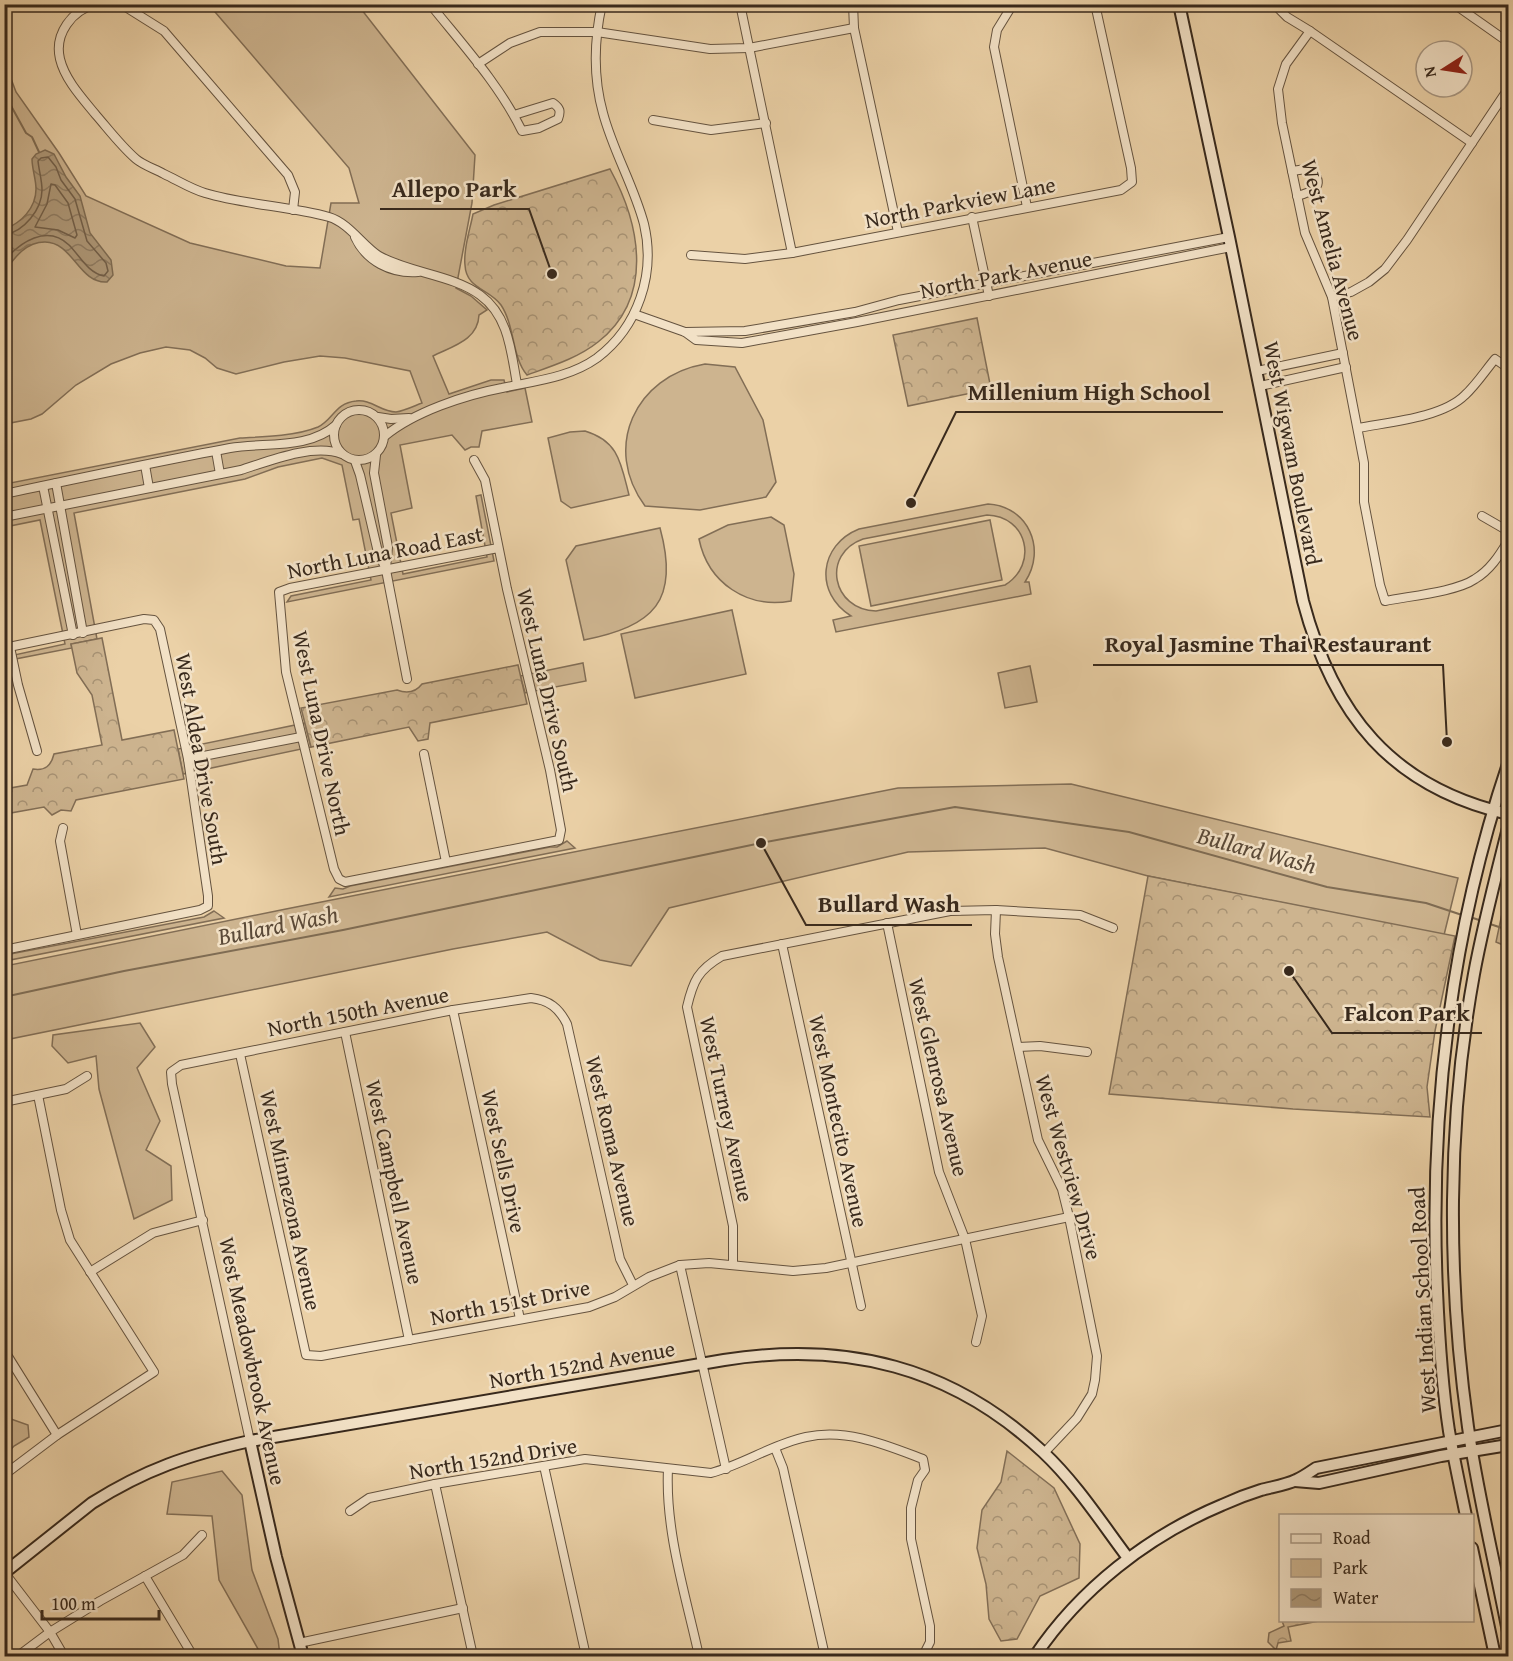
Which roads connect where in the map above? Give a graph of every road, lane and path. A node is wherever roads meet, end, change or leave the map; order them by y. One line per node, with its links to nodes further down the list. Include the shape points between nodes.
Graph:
1 (96, 4): 26 (street, via 67,21 59,53 63,70 119,142 138,161 204,193)
2 (121, 4): 26 (street, via 164,31 288,175 295,192)
3 (430, 4): 17 (street)
4 (602, 4): 13 (street)
5 (740, 4): 16 (street)
6 (853, 4): 12 (street)
7 (1013, 4): 25 (street, via 997,30 994,47)
8 (1095, 4): 25 (street, North Parkview Lane, via 1132,182 1121,190)
9 (1179, 4): 29 (street, West Wigwam Boulevard)
10 (1274, 4): 14 (street)
11 (1454, 4): 15 (street)
12 (854, 28): 16 (street); 28 (street)
13 (597, 32): 16 (street, via 710,49); 17 (street, via 540,32 510,44); 35 (street, via 596,73 602,111 646,234 646,275)
14 (1310, 32): 22 (street); 23 (street, West Amelia Avenue, via 1286,64 1278,89)
15 (1509, 42)
16 (749, 48): 21 (street)
17 (478, 64): 19 (street)
18 (1509, 89): 22 (street)
19 (514, 115): 19 (street, via 522,130 539,128 558,119 561,113 553,103)
20 (653, 120): 21 (street, via 711,130)
21 (766, 123): 30 (street)
22 (1472, 143): 34 (street, via 1385,269 1351,292)
23 (1292, 171): 24 (street, West Amelia Avenue); 24 (street, via 1312,170 1318,180 1312,192)
24 (1297, 196): 34 (street, West Amelia Avenue, via 1305,233)
25 (1026, 207): 27 (street, North Parkview Lane)
26 (292, 210): 43 (street, via 335,219 354,235 368,256 408,273 418,272 460,284 488,301 506,331)
27 (972, 217): 28 (street, North Parkview Lane); 32 (street)
28 (898, 232): 30 (street, North Parkview Lane)
29 (1230, 242): 32 (street, North Park Avenue); 33 (street, North Park Avenue); 42 (street, West Wigwam Boulevard)
30 (792, 253): 31 (street, North Parkview Lane, via 745,259)
31 (691, 255)
32 (986, 284): 33 (street); 36 (street, North Park Avenue)
33 (989, 296): 38 (street, North Park Avenue)
34 (1332, 297): 39 (street, West Amelia Avenue)
35 (634, 314): 37 (street, North Park Avenue); 43 (street, via 612,345 587,364 565,374)
36 (785, 323): 37 (street, North Park Avenue, via 745,331); 38 (street)
37 (685, 332): 38 (street, North Park Avenue, via 696,340 732,343)
38 (787, 335)
39 (1343, 354): 40 (street, West Amelia Avenue); 42 (street)
40 (1346, 367): 44 (street); 48 (street, West Amelia Avenue)
41 (1509, 368): 48 (street, via 1495,359 1464,397 1442,409)
42 (1257, 371): 44 (street, West Wigwam Boulevard)
43 (517, 384): 46 (street)
44 (1260, 386): 79 (street, West Wigwam Boulevard, via 1302,601 1335,686 1373,740 1402,768 1434,788)
45 (378, 417): 46 (street); 47 (street, via 355,410); 49 (street)
46 (410, 418): 49 (street)
47 (336, 425): 50 (street, via 319,436 275,446); 51 (street, via 334,440)
48 (1358, 428): 66 (street, West Amelia Avenue, via 1364,463 1364,502 1385,601 1473,580 1491,566)
49 (385, 436): 52 (street)
50 (216, 451): 55 (street); 56 (street)
51 (342, 454): 53 (street); 56 (street, via 318,450)
52 (376, 455): 53 (street); 68 (street, via 374,473 388,547)
53 (355, 460): 68 (street)
54 (474, 460): 67 (street, West Luna Drive South, via 485,480)
55 (145, 465): 57 (street); 59 (street)
56 (220, 474): 59 (street)
57 (56, 483): 58 (street); 61 (street)
58 (43, 486): 60 (street); 62 (street)
59 (149, 488): 61 (street)
60 (4, 494)
61 (60, 506): 62 (street); 70 (street)
62 (48, 509): 64 (street); 71 (street)
63 (1482, 516): 65 (street)
64 (4, 517)
65 (1509, 531)
66 (1509, 541)
67 (498, 548): 68 (street, North Luna Road East); 83 (street, West Luna Drive South, via 561,830 559,840)
68 (386, 570): 69 (street, North Luna Road East); 73 (street)
69 (279, 592): 74 (street, West Luna Drive North, via 286,672)
70 (84, 633): 71 (street); 77 (street, West Aldea Drive South, via 154,620 160,628)
71 (73, 635): 72 (street)
72 (7, 648): 75 (street)
73 (407, 679)
74 (301, 737): 77 (street); 83 (street, West Luna Drive North, via 339,879 345,882)
75 (36, 751)
76 (424, 754): 83 (street)
77 (188, 759): 87 (street, West Aldea Drive South, via 208,906)
78 (1509, 764): 79 (street, West Indian School Road)
79 (1493, 810): 80 (street, West Wigwam Boulevard); 119 (street, West Indian School Road, via 1463,935 1446,1039 1437,1132 1434,1193 1442,1371)
80 (1509, 814)
81 (63, 828): 87 (street, via 60,841)
82 (1509, 828): 119 (street, West Indian School Road, via 1479,948 1462,1061 1454,1181)
83 (446, 861)
84 (996, 910): 85 (street, via 950,911); 86 (street, via 1080,915); 93 (street, West Westview Drive, via 996,945)
85 (887, 922): 88 (street); 103 (street, West Glenrosa Avenue, via 939,1172)
86 (1113, 928)
87 (77, 935): 89 (street)
88 (782, 944): 104 (street, West Montecito Avenue); 106 (street, West Turney Avenue, via 722,956 706,965 692,984 687,1007 733,1226)
89 (4, 950)
90 (555, 1006): 91 (street, North 150th Avenue, via 531,998); 109 (street, West Roma Avenue, via 570,1035 620,1259)
91 (453, 1010): 92 (street, North 150th Avenue); 111 (street, West Sells Drive)
92 (345, 1032): 95 (street, North 150th Avenue); 112 (street, West Campbell Avenue)
93 (1018, 1047): 94 (street); 101 (street, West Westview Drive, via 1038,1140 1062,1189)
94 (1087, 1052)
95 (240, 1053): 96 (street, North 150th Avenue, via 181,1065); 115 (street, West Minnezona Avenue)
96 (171, 1072): 102 (street, West Meadowbrook Avenue)
97 (87, 1076): 98 (street, via 66,1089)
98 (38, 1095): 99 (street); 107 (street, via 63,1221)
99 (4, 1102)
100 (1509, 1167): 108 (street)
101 (1069, 1216): 103 (street, North 151st Drive); 124 (street, West Westview Drive, via 1097,1368 1092,1394 1083,1409)
102 (203, 1220): 107 (street, via 153,1233); 120 (street, West Meadowbrook Avenue)
103 (965, 1239): 104 (street, North 151st Drive); 113 (street, West Glenrosa Avenue, via 982,1316)
104 (851, 1263): 106 (street, North 151st Drive, via 793,1271); 110 (street, West Montecito Avenue)
105 (680, 1265): 106 (street, North 151st Drive); 109 (street, North 151st Drive); 116 (street)
106 (733, 1265)
107 (90, 1272): 118 (street, via 153,1372)
108 (1509, 1282)
109 (633, 1285): 111 (street, North 151st Drive, via 589,1307)
110 (861, 1306)
111 (520, 1319): 112 (street, North 151st Drive)
112 (409, 1340): 115 (street, North 151st Drive, via 321,1356)
113 (976, 1342)
114 (4, 1350): 118 (street)
115 (306, 1355)
116 (703, 1363): 120 (street, North 152nd Avenue); 124 (street, North 152nd Avenue, via 796,1352 894,1366 980,1404); 127 (street)
117 (1509, 1430): 119 (street)
118 (57, 1435): 128 (street)
119 (1461, 1439): 123 (street, West Indian School Road); 123 (street, West Indian School Road); 129 (street, via 1316,1468)
120 (250, 1441): 136 (street, North 152nd Avenue, via 172,1461 133,1479 92,1503); 141 (street, West Meadowbrook Avenue)
121 (1509, 1444): 123 (street)
122 (776, 1448): 127 (street, North 152nd Drive); 150 (street); 151 (street, North 152nd Drive, via 807,1437 833,1434 882,1444 923,1459 925,1470 918,1480 912,1508 911,1539 930,1626 930,1642)
123 (1463, 1452): 129 (street, via 1319,1483); 132 (street, West Indian School Road); 140 (street, West Indian School Road)
124 (1044, 1453): 135 (street, North 152nd Avenue, via 1076,1488)
125 (544, 1466): 126 (street, North 152nd Drive, via 585,1459); 130 (street, North 152nd Drive); 148 (street)
126 (668, 1469): 127 (street, North 152nd Drive, via 711,1473); 149 (street, via 670,1522)
127 (726, 1469)
128 (4, 1475)
129 (1295, 1481): 135 (street, via 1211,1509)
130 (435, 1484): 131 (street, North 152nd Drive, via 369,1498); 138 (street)
131 (350, 1511)
132 (1466, 1514)
133 (202, 1535): 137 (street, via 183,1555)
134 (1474, 1553): 153 (street)
135 (1128, 1558): 142 (street, via 1082,1599)
136 (5, 1572): 139 (street)
137 (145, 1576): 139 (street); 145 (street)
138 (462, 1608): 141 (street); 147 (street)
139 (50, 1632): 143 (street); 144 (street)
140 (1509, 1632)
141 (299, 1643): 146 (street, West Meadowbrook Avenue)
142 (1037, 1653): 152 (street)
143 (18, 1656)
144 (64, 1656)
145 (193, 1656)
146 (303, 1656)
147 (473, 1656)
148 (586, 1656)
149 (699, 1656)
150 (825, 1656)
151 (924, 1656)
152 (1049, 1656)
153 (1495, 1656)

